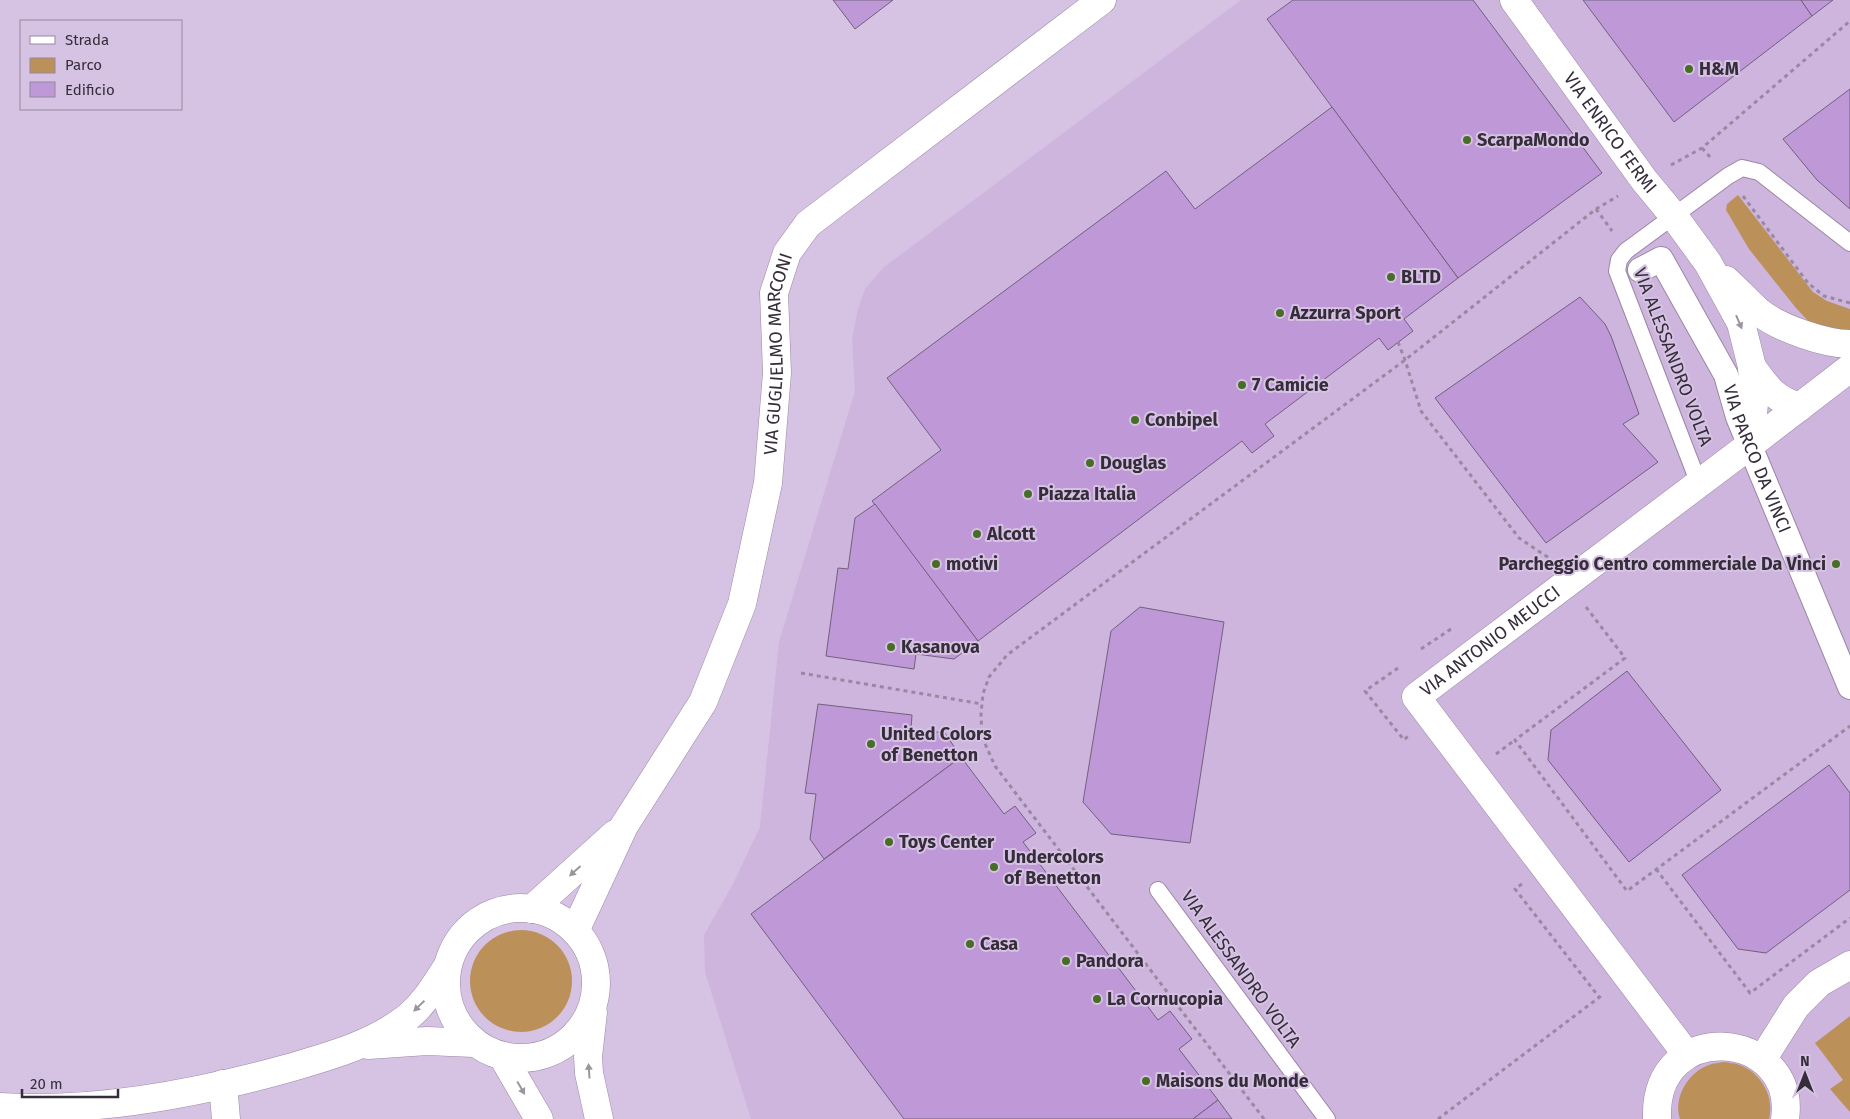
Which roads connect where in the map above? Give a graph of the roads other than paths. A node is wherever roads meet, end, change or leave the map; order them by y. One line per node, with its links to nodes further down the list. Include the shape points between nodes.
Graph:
1 (1102, 0): 15 (street, VIA GUGLIELMO MARCONI, via 808,224 787,252 774,293 777,373 768,483 742,604 703,702)
2 (1514, 0): 3 (street, VIA ENRICO FERMI, via 1644,180)
3 (1673, 215): 4 (lane, VIA ALESSANDRO VOLTA, via 1742,168 1759,172); 5 (street, VIA ENRICO FERMI); 13 (lane, VIA ALESSANDRO VOLTA, via 1626,251 1619,260 1618,271)
4 (1850, 243)
5 (1708, 263): 7 (street, VIA ENRICO FERMI, via 1761,313); 9 (street, VIA ENRICO FERMI, one-way to 9, via 1741,323)
6 (1640, 270): 12 (street, VIA PARCO DA VINCI, via 1661,259 1726,375)
7 (1796, 332): 8 (street, VIA ENRICO FERMI); 10 (street, VIA ENRICO FERMI, via 1816,349 1827,367)
8 (1850, 344)
9 (1752, 367): 11 (street, VIA ENRICO FERMI, via 1774,394 1784,402); 12 (street, VIA ENRICO FERMI, via 1754,404)
10 (1840, 375): 11 (street, VIA ANTONIO MEUCCI)
11 (1800, 407): 12 (street, VIA ANTONIO MEUCCI)
12 (1750, 445): 13 (street, VIA ANTONIO MEUCCI); 14 (street, VIA PARCO DA VINCI)
13 (1699, 484): 24 (street, VIA ANTONIO MEUCCI, via 1416,697)
14 (1850, 687)
15 (624, 826): 17 (street, one-way to 17); 18 (street)
16 (1158, 890): 32 (lane, VIA ALESSANDRO VOLTA)
17 (532, 909): 18 (street, via 555,917); 20 (street, via 509,909 488,916 469,928 455,946)
18 (575, 932): 21 (street, via 588,948 595,969)
19 (1850, 965): 26 (street, via 1819,983 1796,1006)
20 (447, 966): 22 (street, via 445,988 449,1008 459,1028); 23 (street, one-way to 23, via 428,998 415,1011)
21 (596, 990): 25 (street, via 589,1015 568,1041 554,1051 529,1058); 31 (street, one-way to 21, via 591,1090 588,1057)
22 (474, 1042): 23 (street); 25 (street)
23 (359, 1045): 27 (street, via 310,1062)
24 (1687, 1055): 26 (street, via 1706,1047 1726,1046 1745,1050); 33 (street, via 1672,1068 1662,1084 1656,1103)
25 (503, 1057): 30 (street, one-way to 30)
26 (1762, 1060): 34 (street, via 1775,1074 1783,1091)
27 (223, 1084): 28 (street, via 93,1105); 29 (street)
28 (0, 1107)
29 (226, 1119)
30 (539, 1119)
31 (599, 1119)
32 (1327, 1119)
33 (1657, 1119)
34 (1785, 1119)

